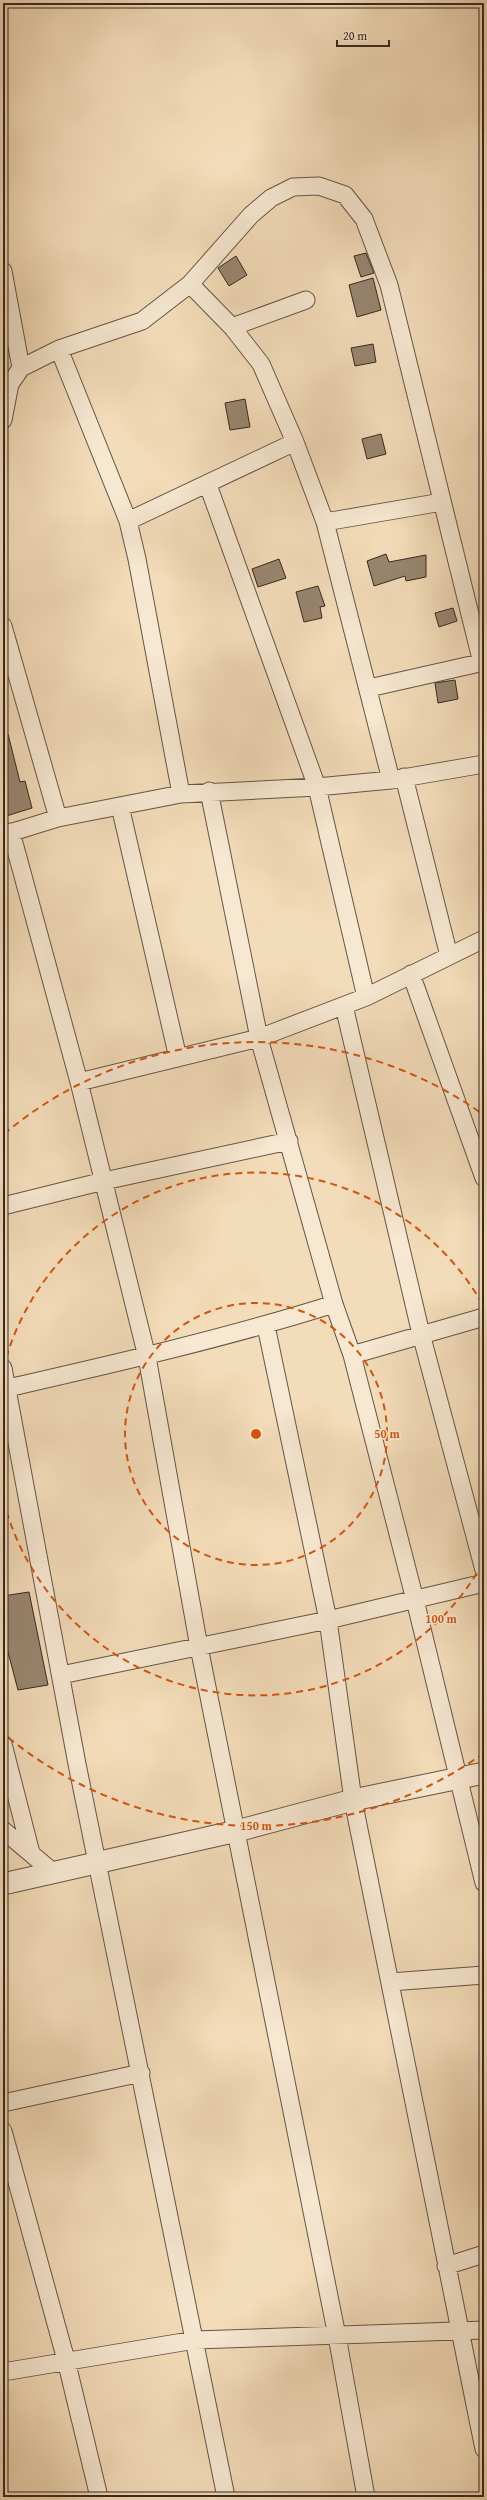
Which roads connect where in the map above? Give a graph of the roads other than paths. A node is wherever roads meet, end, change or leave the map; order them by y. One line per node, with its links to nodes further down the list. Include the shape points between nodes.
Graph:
1 (3, 271): 5 (street)
2 (190, 284): 4 (street); 6 (street, via 142,321); 11 (street, via 251,215 271,198 293,186 319,186 345,195 364,219 389,285)
3 (306, 300): 4 (street)
4 (232, 327): 9 (street, via 261,364)
5 (8, 329): 7 (street)
6 (59, 349): 7 (street); 12 (street)
7 (20, 368): 8 (street, via 10,384)
8 (3, 420)
9 (295, 442): 10 (street); 13 (street)
10 (208, 485): 12 (street); 19 (street)
11 (442, 502): 13 (street); 15 (street)
12 (128, 521): 21 (street)
13 (325, 522): 16 (street)
14 (3, 626): 23 (street)
15 (483, 662): 16 (street)
16 (369, 688): 18 (street)
17 (484, 764): 18 (street)
18 (397, 779): 19 (street); 26 (street)
19 (317, 787): 20 (street); 28 (street)
20 (209, 791): 21 (street); 30 (street)
21 (181, 794): 22 (street)
22 (120, 806): 23 (street); 31 (street)
23 (58, 818): 24 (street)
24 (7, 834): 32 (street)
25 (484, 939): 26 (street)
26 (449, 956): 27 (street)
27 (411, 974): 28 (street); 34 (street)
28 (366, 997): 29 (street)
29 (344, 1006): 30 (street); 40 (street)
30 (259, 1038): 31 (street); 33 (street)
31 (178, 1058): 32 (street)
32 (79, 1082): 35 (street)
33 (289, 1141): 35 (street); 37 (street)
34 (484, 1178)
35 (104, 1181): 36 (street); 42 (street)
36 (3, 1206)
37 (334, 1304): 39 (street); 41 (street)
38 (484, 1316): 40 (street)
39 (266, 1326): 42 (street); 48 (street)
40 (421, 1334): 41 (street); 45 (street)
41 (352, 1355): 47 (street)
42 (147, 1356): 44 (street); 49 (street)
43 (3, 1368): 44 (street)
44 (8, 1388): 50 (street)
45 (484, 1570)
46 (484, 1583): 47 (street)
47 (415, 1600): 48 (street); 53 (street)
48 (328, 1620): 49 (street); 54 (street)
49 (199, 1647): 50 (street); 56 (street)
50 (61, 1676): 58 (street)
51 (3, 1744): 57 (street)
52 (484, 1773): 53 (street)
53 (457, 1778): 54 (street); 60 (street)
54 (353, 1800): 56 (street); 63 (street)
55 (3, 1830): 57 (street)
56 (236, 1831): 58 (street); 71 (street)
57 (31, 1853): 59 (street)
58 (99, 1864): 59 (street); 64 (street)
59 (54, 1873): 61 (street)
60 (484, 1883)
61 (3, 1884)
62 (484, 1975): 63 (street)
63 (390, 1982): 68 (street)
64 (141, 2072): 65 (street); 72 (street)
65 (3, 2103)
66 (3, 2131): 73 (street)
67 (484, 2254): 68 (street)
68 (446, 2266): 69 (street)
69 (460, 2329): 70 (street); 71 (street); 75 (street)
70 (484, 2330)
71 (337, 2336): 72 (street); 78 (street)
72 (195, 2340): 73 (street); 77 (street)
73 (66, 2360): 74 (street); 76 (street)
74 (3, 2372)
75 (484, 2449)
76 (99, 2497)
77 (226, 2497)
78 (366, 2497)

